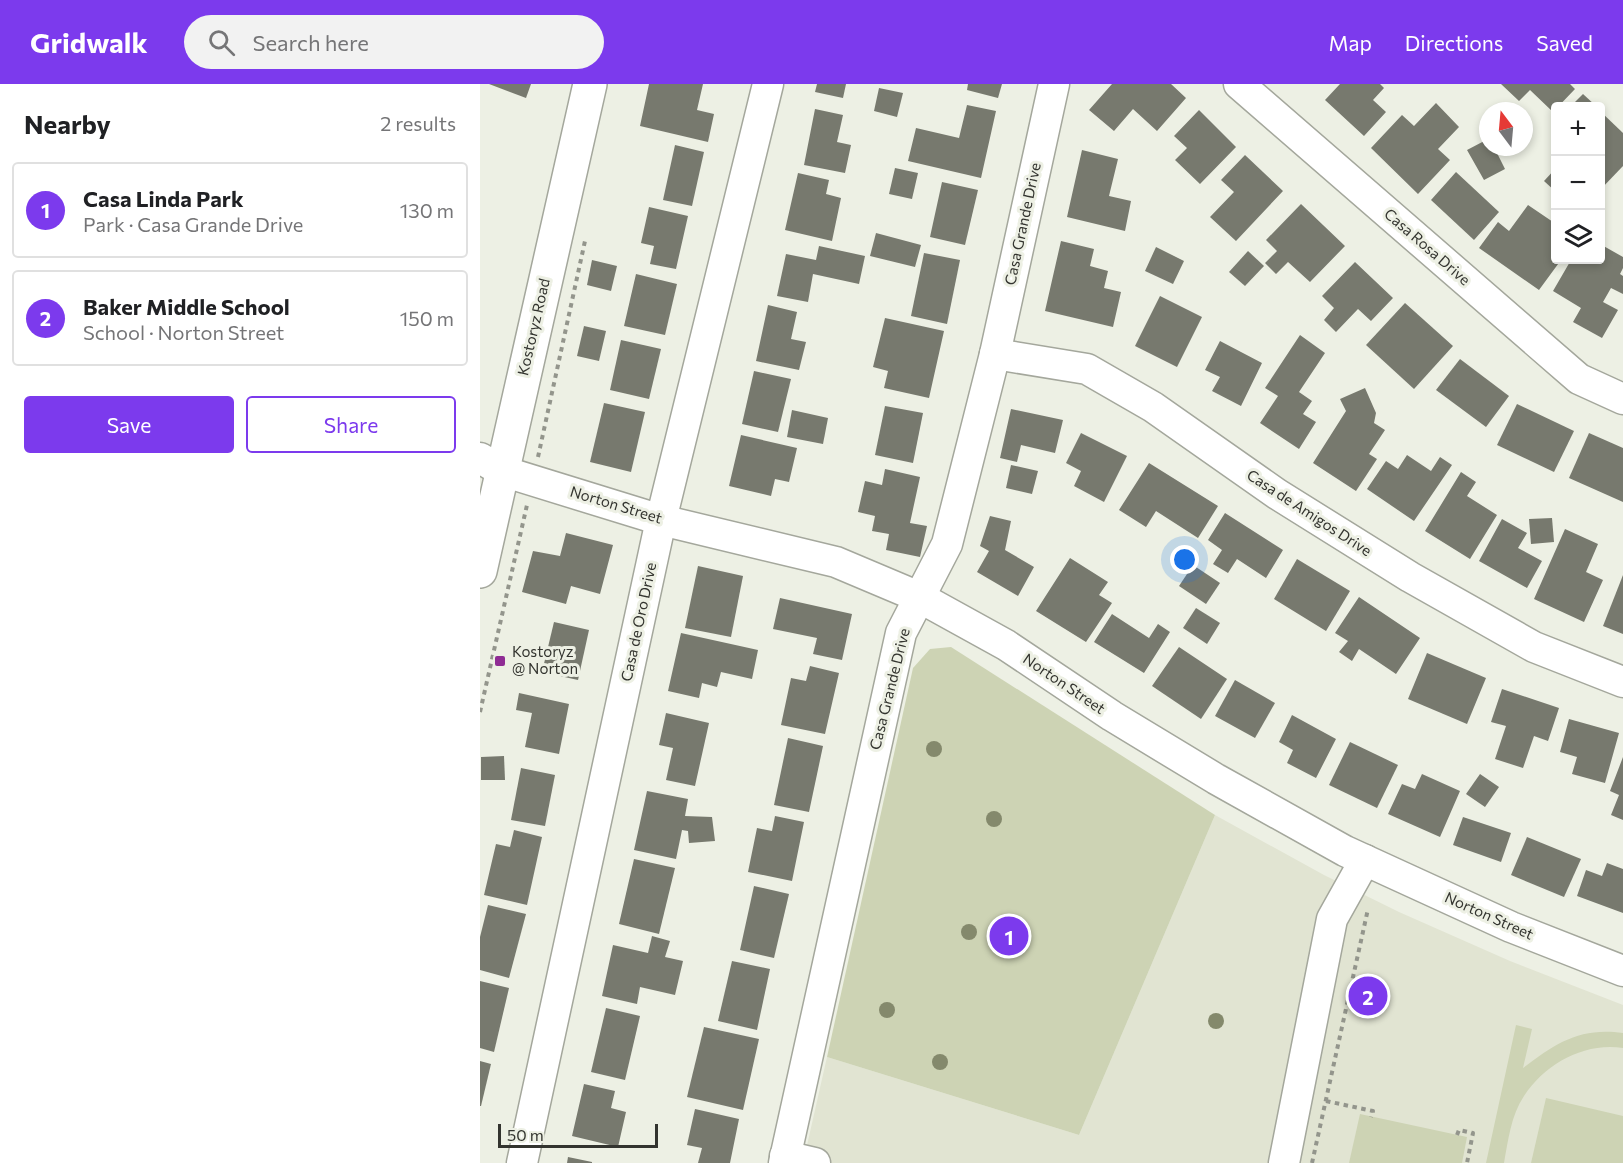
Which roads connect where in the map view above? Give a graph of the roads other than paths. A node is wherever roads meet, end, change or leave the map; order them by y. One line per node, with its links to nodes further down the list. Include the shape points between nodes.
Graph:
1 (590, 84): 7 (main road, Kostoryz Road)
2 (768, 84): 8 (street, Casa de Oro Drive)
3 (1054, 84): 5 (street, Casa Grande Drive)
4 (1239, 84): 6 (street, Casa Rosa Drive, via 1579,379)
5 (995, 354): 10 (street, Casa Grande Drive, via 947,544); 11 (street, Casa de Amigos Drive, via 1087,369 1153,407 1277,494 1410,577 1534,647)
6 (1623, 399)
7 (491, 464): 8 (street, Norton Street); 9 (main road, Kostoryz Road)
8 (661, 520): 10 (street, Norton Street, via 836,562); 15 (street, Casa de Oro Drive)
9 (480, 571)
10 (919, 597): 12 (street, Norton Street, via 1006,645 1216,779); 14 (street, Casa Grande Drive, via 901,633)
11 (1623, 682)
12 (1365, 860): 13 (street, Norton Street, via 1511,927); 17 (street, via 1332,919)
13 (1623, 971)
14 (784, 1160): 16 (street)
15 (522, 1163)
16 (815, 1163)
17 (1284, 1163)

